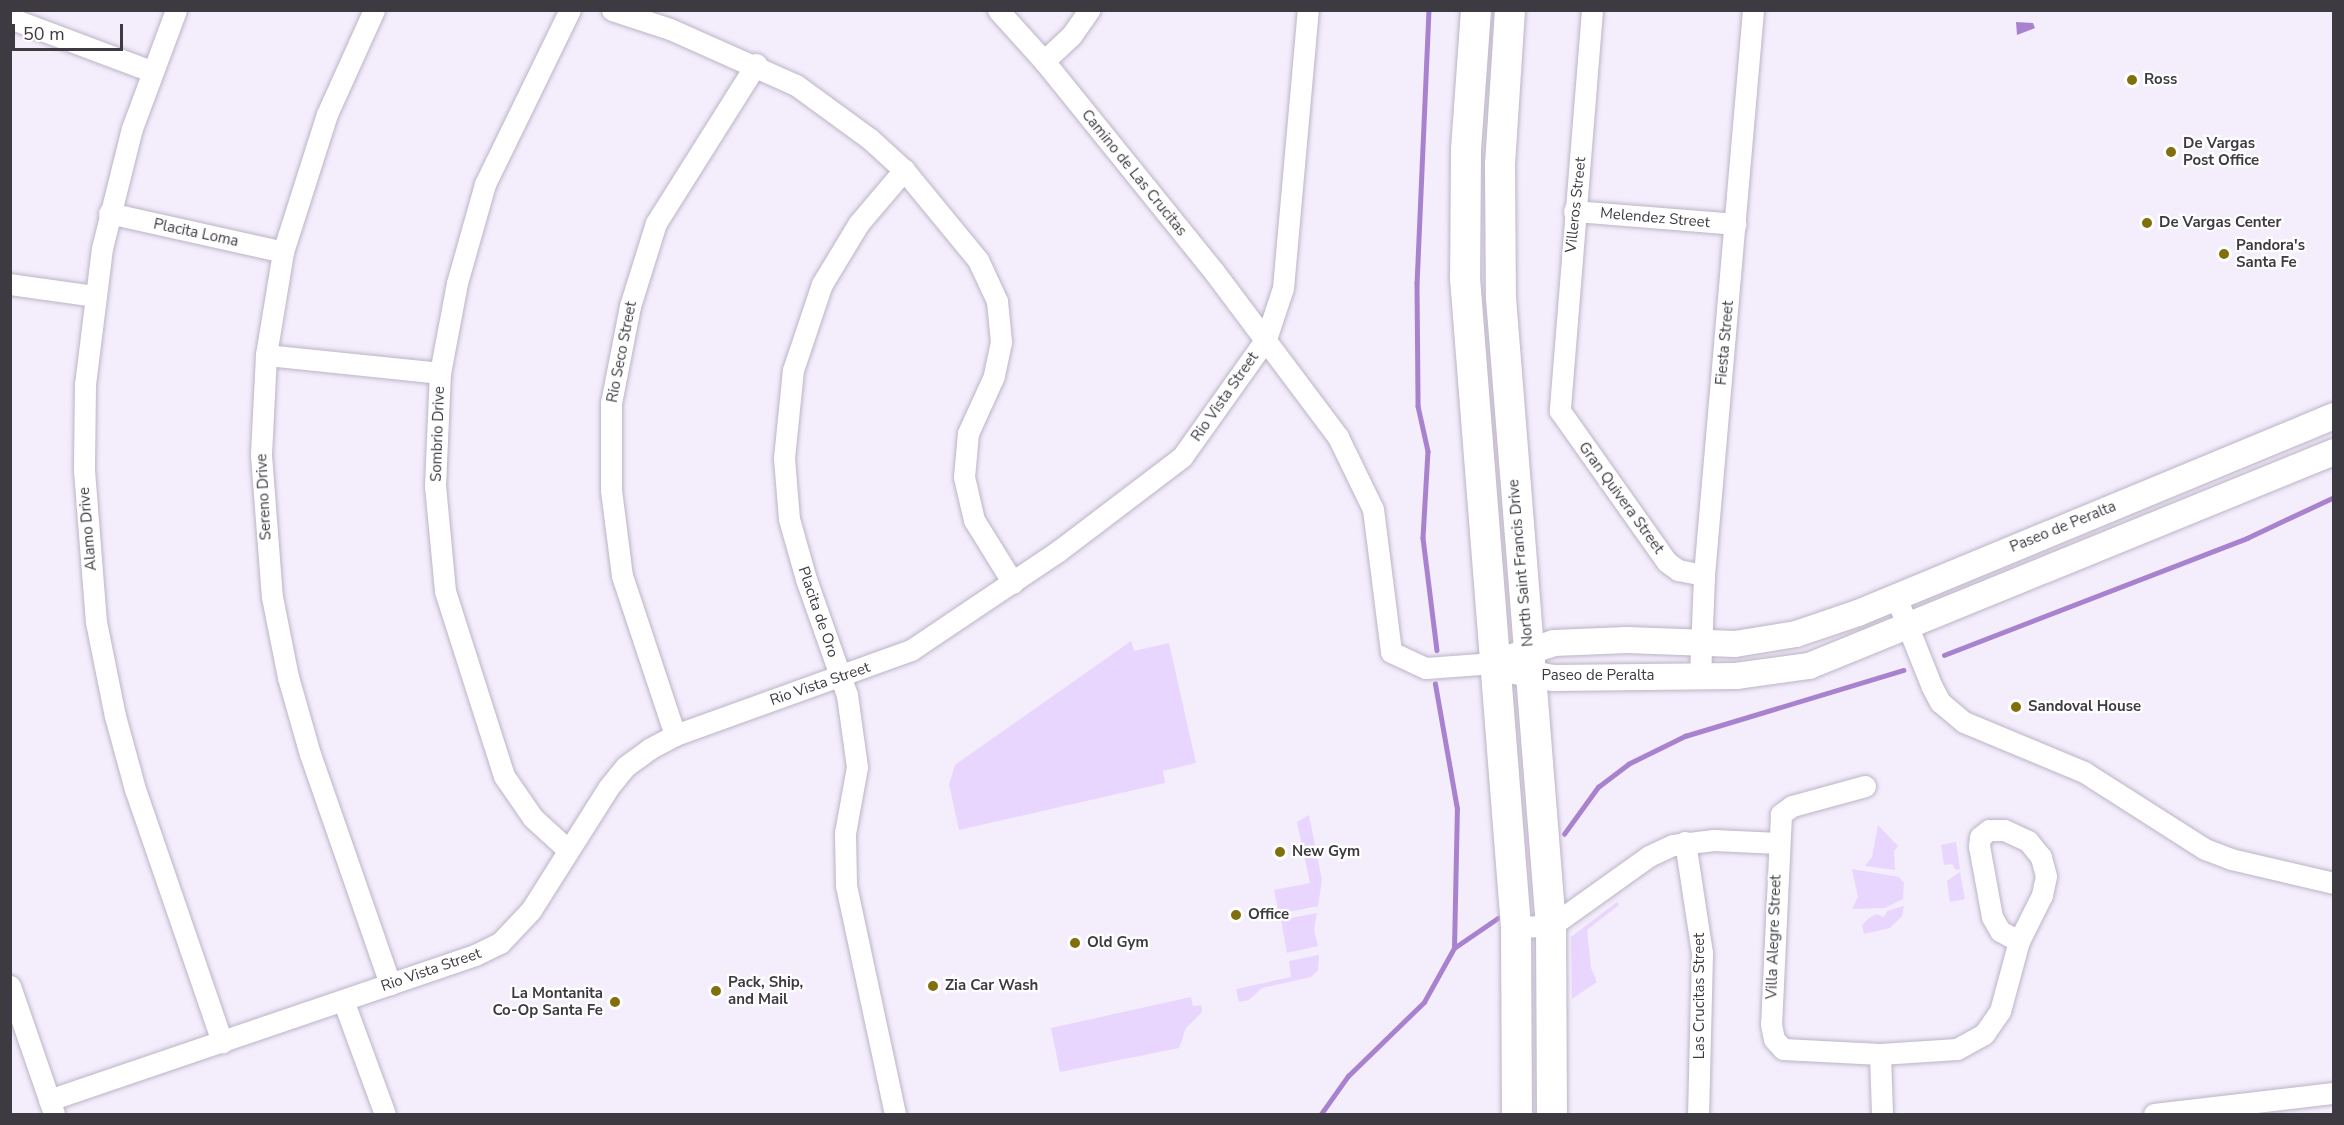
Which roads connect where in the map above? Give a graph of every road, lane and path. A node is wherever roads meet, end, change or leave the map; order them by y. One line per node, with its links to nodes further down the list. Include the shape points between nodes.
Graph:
1 (176, 10): 15 (street, Alamo Drive)
2 (374, 10): 20 (street, Sereno Drive, via 327,114)
3 (570, 10): 25 (street, Sombrio Drive, via 485,184 457,283)
4 (612, 10): 14 (street)
5 (998, 10): 13 (street, Camino de Las Crucitas)
6 (1089, 10): 13 (street, via 1080,25)
7 (1308, 10): 23 (street, Rio Vista Street, via 1283,288)
8 (1476, 10): 35 (highway, via 1466,150 1466,278)
9 (1510, 10): 34 (highway, North Saint Francis Drive, via 1500,155 1501,298)
10 (1592, 10): 17 (street, Villeros Street)
11 (1753, 10): 19 (street, Fiesta Street)
12 (10, 18): 15 (street)
13 (1044, 61): 23 (street, Camino de Las Crucitas)
14 (756, 64): 16 (street, via 831,110); 38 (street, Rio Seco Street, via 656,223 630,306 611,404 611,490 622,576)
15 (151, 71): 18 (street, Alamo Drive)
16 (904, 170): 30 (street, via 971,249 985,270 997,301 1001,332 998,364 968,433 964,477 974,520); 36 (street, Placita de Oro, via 859,223 822,284 793,370 784,458 789,519)
17 (1574, 212): 19 (street, Melendez Street); 26 (street, Villeros Street)
18 (109, 213): 20 (street, Placita Loma); 22 (street, Alamo Drive)
19 (1735, 225): 29 (street, Fiesta Street)
20 (283, 252): 24 (street, Sereno Drive)
21 (10, 284): 22 (street)
22 (94, 296): 50 (street, Alamo Drive, via 83,449 100,644 130,772)
23 (1266, 339): 30 (street, Rio Vista Street, via 1182,457 1147,488); 35 (street, via 1338,437 1365,486 1377,525 1391,652 1426,669)
24 (266, 355): 25 (street); 47 (street, Sereno Drive, via 261,455 263,516 280,637 310,754)
25 (440, 373): 42 (street, Sombrio Drive, via 435,486 445,591 509,788 533,818)
26 (1559, 399): 29 (street, Gran Quivera Street, via 1565,421 1667,562 1678,570)
27 (2334, 416): 31 (main road, Paseo de Peralta)
28 (2334, 452): 32 (main road, Paseo de Peralta)
29 (1704, 575): 33 (street, Fiesta Street)
30 (1013, 583): 36 (street, Rio Vista Street, via 911,650)
31 (1896, 597): 32 (street); 33 (main road, Paseo de Peralta, via 1775,640)
32 (1914, 639): 37 (main road, Paseo de Peralta, via 1809,666 1751,675); 43 (street, via 1940,702 1964,722 2084,772 2205,849 2231,859)
33 (1700, 644): 34 (main road, Paseo de Peralta, via 1590,640 1548,644); 37 (street, Fiesta Street)
34 (1528, 663): 35 (main road, Paseo de Peralta); 37 (main road, Paseo de Peralta); 44 (highway, North Saint Francis Drive)
35 (1484, 664): 45 (highway)
36 (841, 676): 38 (street, Rio Vista Street); 55 (street, Placita de Oro, via 857,767 845,833 846,885)
37 (1700, 676)
38 (675, 735): 42 (street, Rio Vista Street, via 626,766)
39 (1865, 786): 41 (street, Villa Alegre Street, via 1785,809 1779,820)
40 (1685, 842): 41 (street); 44 (street, via 1649,856); 58 (street, Las Crucitas Street, via 1702,953)
41 (1778, 843): 51 (street, Villa Alegre Street, via 1771,1024 1774,1039 1783,1049 1798,1053)
42 (567, 849): 47 (street, Rio Vista Street, via 531,910 500,943)
43 (2334, 883)
44 (1551, 926): 45 (street); 57 (highway, North Saint Francis Drive)
45 (1516, 927): 56 (highway)
46 (2019, 941): 46 (street, Villa Alegre Street, via 2045,888 2044,864 2028,841 2004,830 1989,830 1980,837 1979,846 1992,917 2000,931); 51 (street, Villa Alegre Street, via 2000,1011 1977,1040 1936,1053)
47 (390, 984): 49 (street, Rio Vista Street)
48 (10, 986): 53 (street)
49 (343, 1000): 50 (street, Rio Vista Street); 54 (street)
50 (222, 1042): 53 (street, Rio Vista Street)
51 (1880, 1054): 59 (street)
52 (2334, 1094): 60 (street)
53 (51, 1108)
54 (386, 1114)
55 (895, 1114)
56 (1517, 1114)
57 (1552, 1114)
58 (1698, 1114)
59 (1882, 1114)
60 (2154, 1114)

